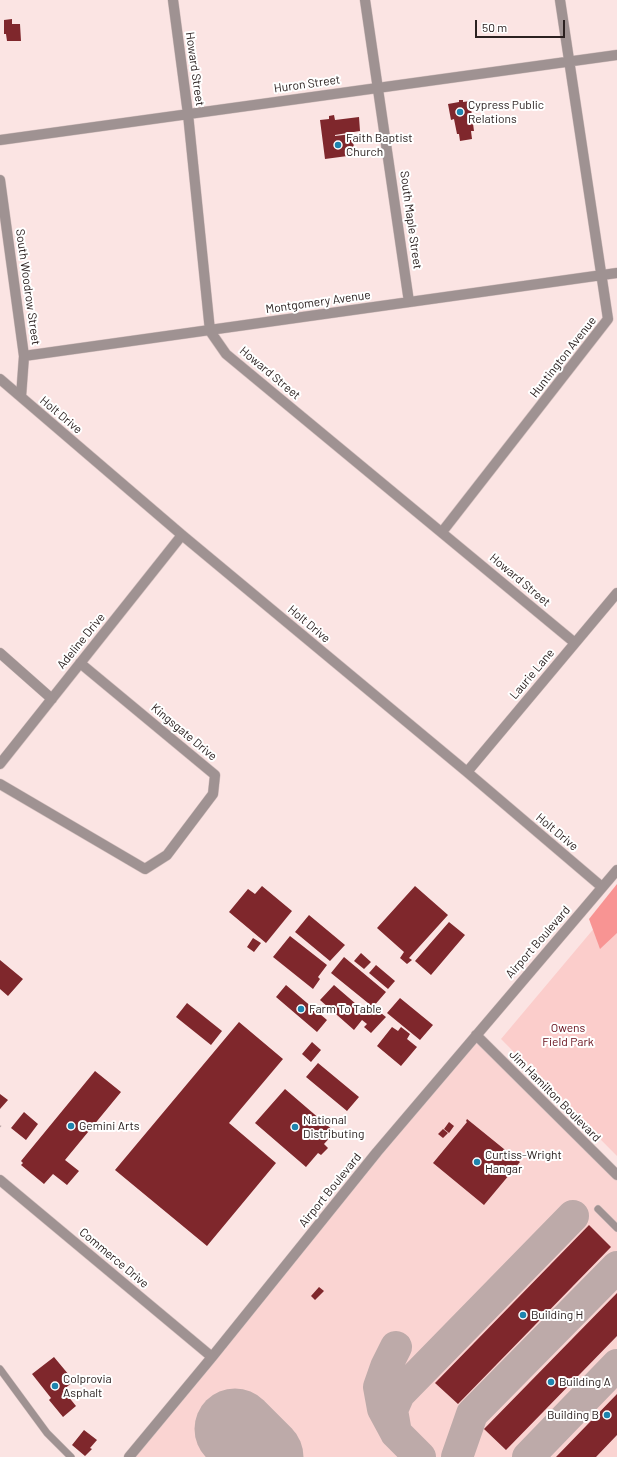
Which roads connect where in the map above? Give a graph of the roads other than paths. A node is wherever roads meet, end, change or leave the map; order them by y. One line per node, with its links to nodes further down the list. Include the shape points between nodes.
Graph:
1 (172, 0): 7 (street, Howard Street)
2 (365, 0): 6 (street, South Maple Street)
3 (560, 0): 5 (street, Huntington Avenue)
4 (617, 55): 5 (street, Huron Street)
5 (568, 62): 6 (street, Huron Street); 11 (street, Huntington Avenue)
6 (378, 88): 7 (street, Huron Street); 12 (street, South Maple Street)
7 (188, 114): 8 (street, Huron Street); 13 (street, Howard Street)
8 (0, 140)
9 (0, 180): 14 (street, South Woodrow Street)
10 (617, 273): 11 (street, Montgomery Avenue)
11 (601, 275): 12 (street, Montgomery Avenue); 17 (street, Huntington Avenue, via 608,319)
12 (409, 302): 13 (street, Montgomery Avenue)
13 (210, 331): 14 (street, Montgomery Avenue); 17 (street, Howard Street, via 226,354)
14 (24, 356): 16 (street, South Woodrow Street)
15 (0, 379): 16 (street, Holt Drive)
16 (21, 397): 18 (street, Holt Drive)
17 (442, 532): 20 (street, Howard Street)
18 (182, 535): 22 (street, Adeline Drive); 25 (street, Holt Drive)
19 (617, 593): 20 (street, Laurie Lane)
20 (575, 643): 25 (street, Laurie Lane)
21 (0, 653): 23 (street)
22 (80, 663): 23 (street, Adeline Drive); 26 (street, Kingsgate Drive, via 215,775 213,794 167,855 145,869)
23 (52, 699): 24 (street, Adeline Drive)
24 (0, 764)
25 (467, 772): 28 (street, Holt Drive)
26 (0, 784)
27 (617, 870): 28 (street, Airport Boulevard)
28 (602, 887): 29 (street, Airport Boulevard)
29 (476, 1035): 30 (street, Jim Hamilton Boulevard); 34 (street, Airport Boulevard, via 377,1152)
30 (617, 1175)
31 (0, 1180): 34 (street, Commerce Drive)
32 (598, 1210): 33 (lane)
33 (617, 1228)
34 (212, 1357): 37 (street, Airport Boulevard)
35 (0, 1369): 36 (lane, via 47,1433)
36 (71, 1457)
37 (128, 1457)

